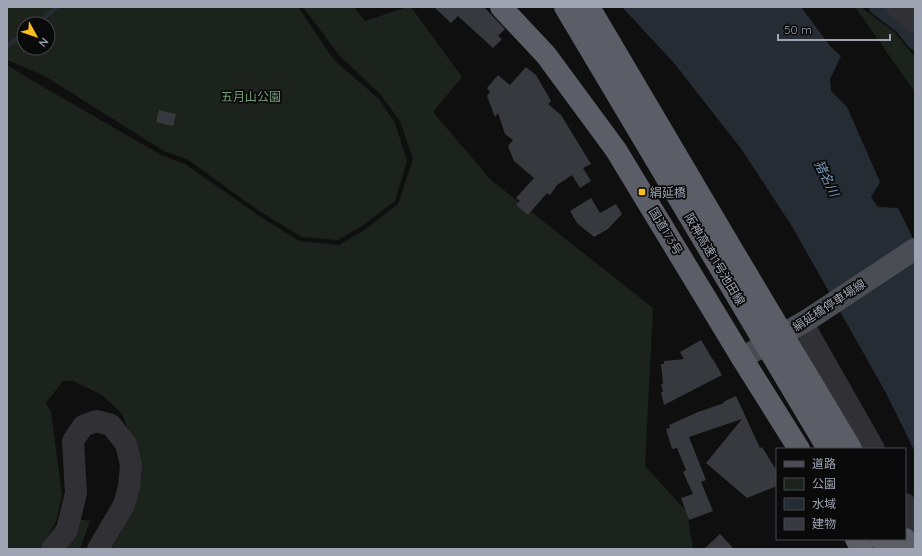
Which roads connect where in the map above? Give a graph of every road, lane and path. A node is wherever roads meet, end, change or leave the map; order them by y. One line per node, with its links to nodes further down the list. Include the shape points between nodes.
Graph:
1 (501, 7): 6 (highway, 国道173号, via 546,55 616,150)
2 (565, 7): 8 (highway, 阪神高速11号池田線, bridge)
3 (589, 7): 9 (highway, 阪神高速11号池田線, bridge)
4 (915, 249): 5 (main road, 絹延橋停車場線)
5 (808, 325): 6 (main road, 絹延橋停車場線); 10 (street)
6 (742, 358): 7 (highway, 国道173号)
7 (798, 448)
8 (827, 448)
9 (850, 448)
10 (873, 448)
11 (906, 506): 12 (street)
12 (915, 523)
13 (857, 540): 18 (highway)
14 (882, 540): 19 (highway)
15 (906, 540): 20 (highway)
16 (52, 549): 17 (street, via 67,530 76,493 73,441 83,426 96,421 111,425 126,444 131,465 124,505)
17 (98, 549)
18 (862, 549)
19 (887, 549)
20 (911, 549)

